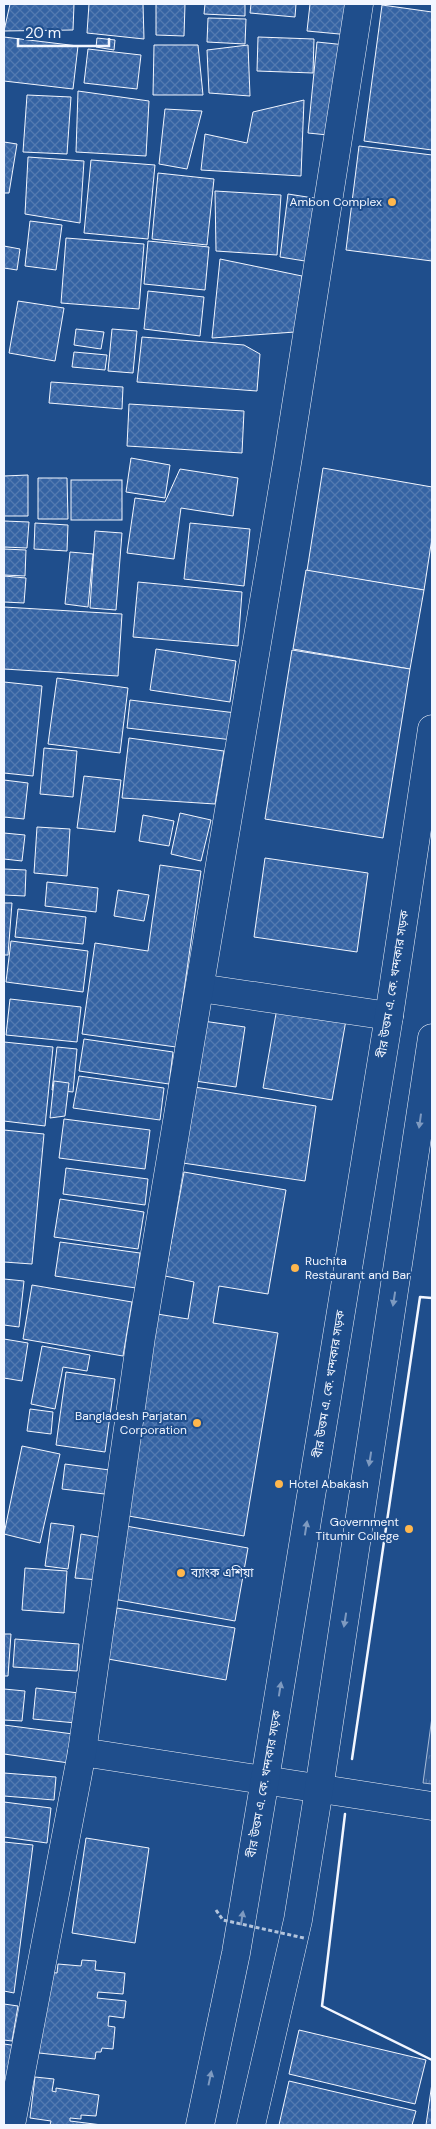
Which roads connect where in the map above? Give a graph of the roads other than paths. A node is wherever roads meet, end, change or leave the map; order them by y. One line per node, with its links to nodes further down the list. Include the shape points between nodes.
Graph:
1 (359, 4): 3 (street, via 290,447)
2 (432, 729): 4 (street, বীর উত্তম এ. কে. খন্দকার সড়ক)
3 (200, 988): 4 (street); 6 (street, via 141,1337)
4 (389, 1016): 7 (street, বীর উত্তম এ. কে. খন্দকার সড়ক, one-way to 4)
5 (432, 1038): 8 (street, one-way to 8)
6 (82, 1752): 7 (street); 10 (street)
7 (265, 1780): 8 (street); 11 (street, বীর উত্তম এ. কে. খন্দকার সড়ক, one-way to 7, via 236,1953)
8 (320, 1789): 9 (street); 12 (street, via 298,1920)
9 (432, 1806)
10 (11, 2125)
11 (200, 2125)
12 (251, 2125)

